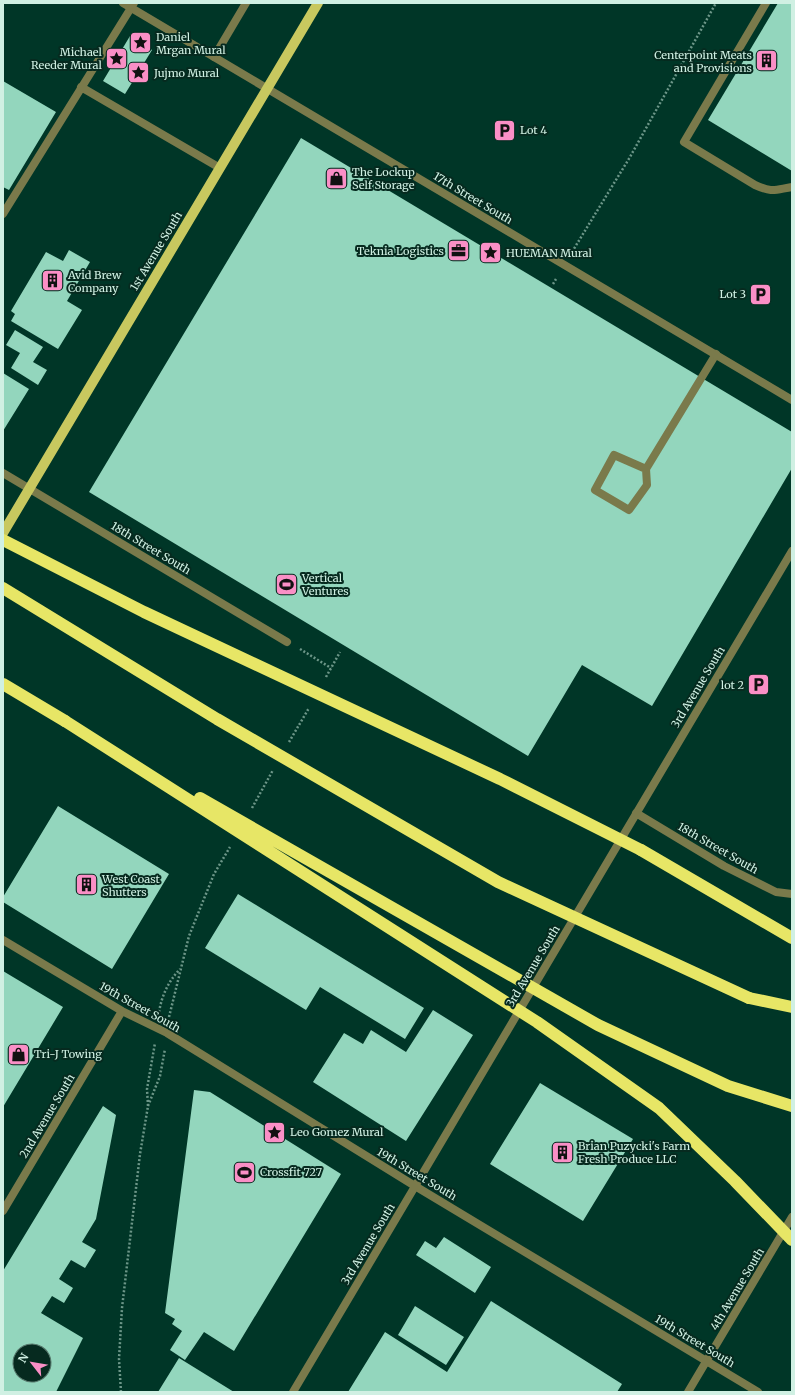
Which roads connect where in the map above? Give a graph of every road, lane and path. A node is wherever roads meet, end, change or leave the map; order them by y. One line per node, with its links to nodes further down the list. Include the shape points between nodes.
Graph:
1 (123, 3): 6 (street, 17th Street South)
2 (246, 3): 7 (street)
3 (317, 3): 9 (main road, 1st Avenue South)
4 (716, 3): 13 (path, via 630,157)
5 (766, 3): 11 (street, via 684,142 760,187 771,191)
6 (132, 5): 7 (street, 17th Street South); 8 (street)
7 (214, 57): 9 (street, 17th Street South)
8 (81, 87): 10 (street); 12 (street)
9 (267, 88): 10 (main road, 1st Avenue South); 13 (street, 17th Street South)
10 (220, 168): 19 (main road, 1st Avenue South)
11 (792, 187)
12 (3, 214)
13 (564, 264): 14 (path); 15 (street, 17th Street South)
14 (553, 284)
15 (716, 354): 16 (street, 17th Street South); 17 (street)
16 (792, 400)
17 (646, 469): 17 (street, via 614,455 594,490 630,510 647,485)
18 (3, 473): 19 (street, 18th Street South)
19 (29, 489): 20 (main road, 1st Avenue South); 24 (street, 18th Street South)
20 (3, 533)
21 (3, 540): 30 (highway, bridge, via 144,612 500,779 641,850)
22 (792, 551): 28 (street, 3rd Avenue South)
23 (3, 588): 32 (highway, bridge, via 217,719 498,882 750,998)
24 (287, 642): 25 (path)
25 (331, 668)
26 (3, 684): 27 (highway)
27 (65, 721): 39 (highway, bridge, via 598,1025 728,1086); 43 (highway, bridge, via 537,1022 659,1108)
28 (636, 813): 29 (street, 18th Street South, via 724,866 776,892); 40 (street, 3rd Avenue South)
29 (792, 894)
30 (792, 938)
31 (3, 940): 34 (street, 19th Street South)
32 (792, 1007)
33 (160, 1010): 35 (path, via 164,992 181,967)
34 (122, 1011): 40 (street, 19th Street South, via 167,1033); 41 (street, 2nd Avenue South)
35 (170, 1012)
36 (153, 1053): 38 (path, via 147,1089)
37 (164, 1055): 38 (path, via 160,1076)
38 (148, 1106): 45 (path, via 122,1308 119,1359)
39 (792, 1106)
40 (415, 1186): 44 (street, 19th Street South); 46 (street, 3rd Avenue South)
41 (3, 1211)
42 (792, 1217): 44 (street, 4th Avenue South)
43 (792, 1240)
44 (707, 1361): 47 (street, 4th Avenue South); 48 (street, 19th Street South)
45 (121, 1392)
46 (293, 1392)
47 (688, 1392)
48 (758, 1392)

